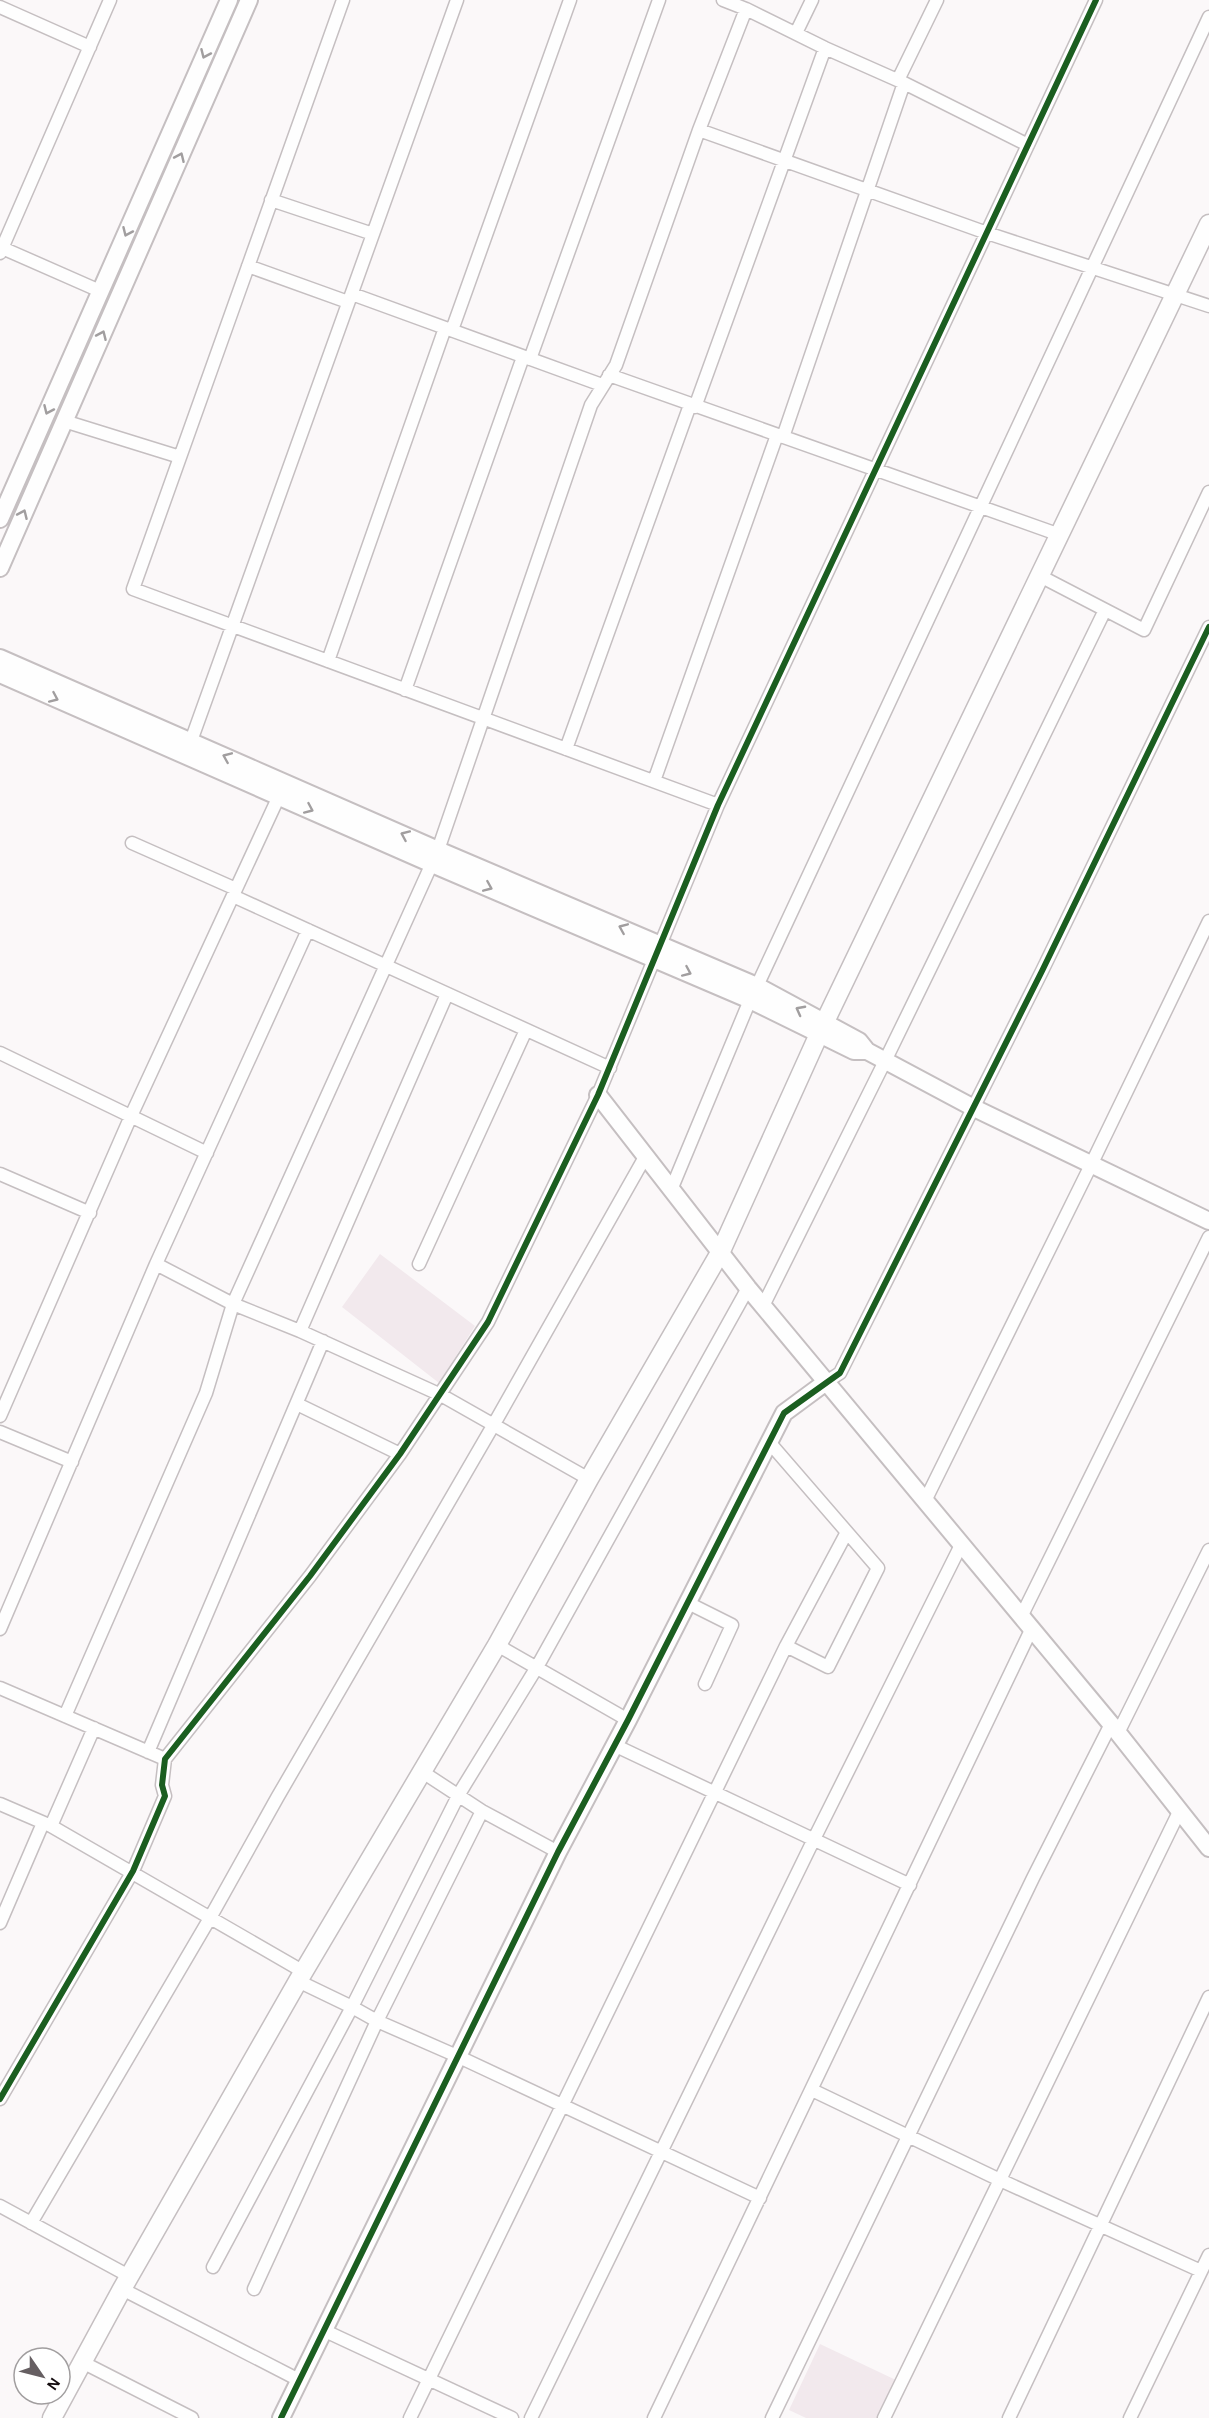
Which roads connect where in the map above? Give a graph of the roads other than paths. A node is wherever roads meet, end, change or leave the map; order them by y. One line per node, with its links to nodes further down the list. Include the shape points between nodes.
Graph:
1 (110, 0): 16 (street)
2 (229, 0): 30 (main road, one-way to 30)
3 (249, 0): 38 (main road, one-way to 3)
4 (343, 0): 23 (street)
5 (457, 0): 26 (street)
6 (570, 0): 34 (street)
7 (659, 0): 35 (street)
8 (723, 0): 12 (street)
9 (812, 0): 15 (street)
10 (937, 0): 18 (street)
11 (1096, 0): 20 (street)
12 (742, 5): 15 (street); 19 (street)
13 (0, 7): 16 (street)
14 (1209, 17): 29 (street)
15 (796, 33): 17 (street)
16 (90, 47): 27 (street)
17 (825, 48): 18 (street); 21 (street)
18 (901, 82): 20 (street); 22 (street)
19 (699, 130): 21 (street); 36 (street, via 616,365)
20 (1028, 145): 25 (street)
21 (783, 160): 22 (street); 37 (street)
22 (868, 190): 25 (street); 39 (street)
23 (272, 200): 26 (street); 28 (street)
24 (1209, 224): 31 (main road)
25 (987, 233): 29 (street); 41 (street)
26 (373, 234): 32 (street)
27 (1, 250): 30 (street)
28 (248, 266): 32 (street); 40 (street)
29 (1094, 268): 31 (street); 43 (street)
30 (100, 291): 44 (main road, one-way to 44)
31 (1175, 294): 33 (street); 45 (main road)
32 (350, 298): 34 (street); 49 (street)
33 (1209, 306)
34 (448, 329): 35 (street); 52 (street)
35 (527, 358): 36 (street); 54 (street)
36 (605, 380): 37 (street); 55 (street, via 591,405)
37 (692, 406): 39 (street); 57 (street)
38 (64, 421): 40 (street); 46 (main road, one-way to 38)
39 (780, 436): 41 (street); 58 (street)
40 (180, 457): 49 (street, via 133,590)
41 (876, 470): 43 (street); 60 (street)
42 (1209, 492): 48 (street, via 1144,630)
43 (980, 506): 45 (street); 68 (street)
44 (0, 519)
45 (1060, 535): 47 (main road)
46 (0, 567)
47 (1040, 576): 48 (street); 70 (main road)
48 (1105, 610): 73 (street)
49 (232, 626): 52 (street); 56 (street)
50 (1209, 627): 76 (street)
51 (0, 658): 56 (main road)
52 (328, 661): 54 (street)
53 (0, 674): 59 (main road, one-way to 59)
54 (405, 690): 55 (street)
55 (484, 718): 57 (street); 62 (street)
56 (191, 741): 62 (main road, one-way to 56)
57 (566, 749): 58 (street)
58 (654, 781): 60 (street)
59 (279, 796): 62 (main road, one-way to 62); 63 (street)
60 (718, 806): 66 (street)
61 (132, 843): 63 (street)
62 (435, 857): 66 (main road); 67 (street)
63 (234, 892): 65 (street); 77 (street)
64 (1209, 921): 80 (street)
65 (308, 930): 67 (street); 78 (street)
66 (658, 951): 68 (main road); 74 (street)
67 (385, 965): 69 (street); 90 (street)
68 (754, 993): 70 (main road); 82 (street)
69 (447, 994): 71 (street); 92 (street)
70 (822, 1029): 73 (main road, via 859,1041 867,1051); 86 (main road)
71 (526, 1030): 74 (street); 88 (street)
72 (0, 1053): 77 (street)
73 (885, 1061): 76 (main road); 91 (street)
74 (610, 1068): 75 (street)
75 (598, 1095): 79 (main road); 95 (street, via 488,1322)
76 (972, 1107): 80 (main road); 94 (street, via 840,1373)
77 (131, 1116): 78 (street); 83 (street)
78 (207, 1153): 87 (street)
79 (645, 1157): 82 (main road); 98 (street)
80 (1091, 1165): 84 (main road); 104 (street)
81 (0, 1174): 83 (street)
82 (671, 1190): 86 (main road)
83 (90, 1213): 97 (street)
84 (1209, 1221)
85 (1209, 1238): 109 (street)
86 (721, 1251): 89 (main road); 103 (main road)
87 (156, 1264): 90 (street); 102 (street)
88 (419, 1264)
89 (748, 1287): 91 (main road); 113 (street)
90 (233, 1304): 92 (street); 116 (street, via 206,1393)
91 (763, 1306): 94 (main road)
92 (300, 1331): 93 (street)
93 (323, 1341): 95 (street); 96 (street)
94 (826, 1382): 100 (main road, via 784,1413); 104 (main road)
95 (441, 1395): 98 (street); 101 (street)
96 (297, 1404): 101 (street); 121 (street)
97 (0, 1416)
98 (494, 1424): 103 (street); 135 (street)
99 (0, 1432): 102 (street)
100 (769, 1442): 105 (street); 108 (main road)
101 (400, 1454): 122 (street, via 310,1576)
102 (72, 1462): 110 (street)
103 (589, 1479): 111 (main road)
104 (925, 1501): 106 (main road)
105 (847, 1532): 112 (street); 112 (street, via 878,1568 828,1667)
106 (961, 1545): 109 (main road); 130 (street)
107 (1208, 1552): 119 (street)
108 (688, 1603): 114 (street, via 732,1625); 117 (main road)
109 (1026, 1624): 119 (main road); 134 (street)
110 (0, 1629)
111 (497, 1645): 113 (street); 123 (main road)
112 (786, 1646): 124 (street)
113 (537, 1667): 117 (street); 125 (street)
114 (705, 1684)
115 (0, 1688): 116 (street)
116 (65, 1716): 118 (street)
117 (628, 1720): 120 (main road)
118 (94, 1728): 121 (street); 129 (street)
119 (1114, 1729): 128 (main road); 145 (street, via 1028,1889)
120 (614, 1745): 124 (street); 132 (main road)
121 (148, 1752): 122 (street)
122 (165, 1759): 133 (street, via 165,1796)
123 (421, 1771): 125 (street); 137 (main road)
124 (716, 1792): 130 (street); 144 (street)
125 (459, 1794): 127 (street); 139 (street)
126 (0, 1804): 129 (street)
127 (482, 1811): 132 (street); 140 (street)
128 (1179, 1812): 131 (main road); 147 (street)
129 (47, 1824): 133 (street); 136 (street)
130 (814, 1839): 134 (street); 146 (street)
131 (1209, 1848)
132 (558, 1852): 141 (main road)
133 (133, 1871): 135 (street); 143 (street)
134 (910, 1885): 142 (street)
135 (210, 1918): 137 (street); 150 (street)
136 (0, 1923)
137 (301, 1976): 139 (street); 155 (main road)
138 (1209, 1997): 151 (street)
139 (352, 2007): 140 (street); 153 (street)
140 (376, 2021): 141 (street); 156 (street)
141 (457, 2056): 144 (street); 157 (main road)
142 (812, 2091): 145 (street); 148 (street)
143 (0, 2099)
144 (564, 2106): 146 (street); 159 (street)
145 (909, 2136): 147 (street); 168 (street)
146 (661, 2152): 148 (street); 166 (street)
147 (1000, 2180): 151 (street); 169 (street)
148 (760, 2198): 167 (street)
149 (0, 2206): 150 (street)
150 (31, 2223): 155 (street)
151 (1101, 2225): 154 (street); 170 (street)
152 (1209, 2255): 154 (street)
153 (213, 2267)
154 (1201, 2271): 171 (street)
155 (125, 2283): 158 (main road); 160 (street)
156 (254, 2289)
157 (323, 2330): 159 (street); 160 (main road)
158 (82, 2362): 161 (main road); 162 (street)
159 (429, 2379): 164 (street); 165 (street)
160 (299, 2380): 163 (main road)
161 (52, 2418)
162 (192, 2418)
163 (281, 2418)
164 (410, 2418)
165 (512, 2418)
166 (531, 2418)
167 (654, 2418)
168 (772, 2418)
169 (884, 2418)
170 (1009, 2418)
171 (1130, 2418)

